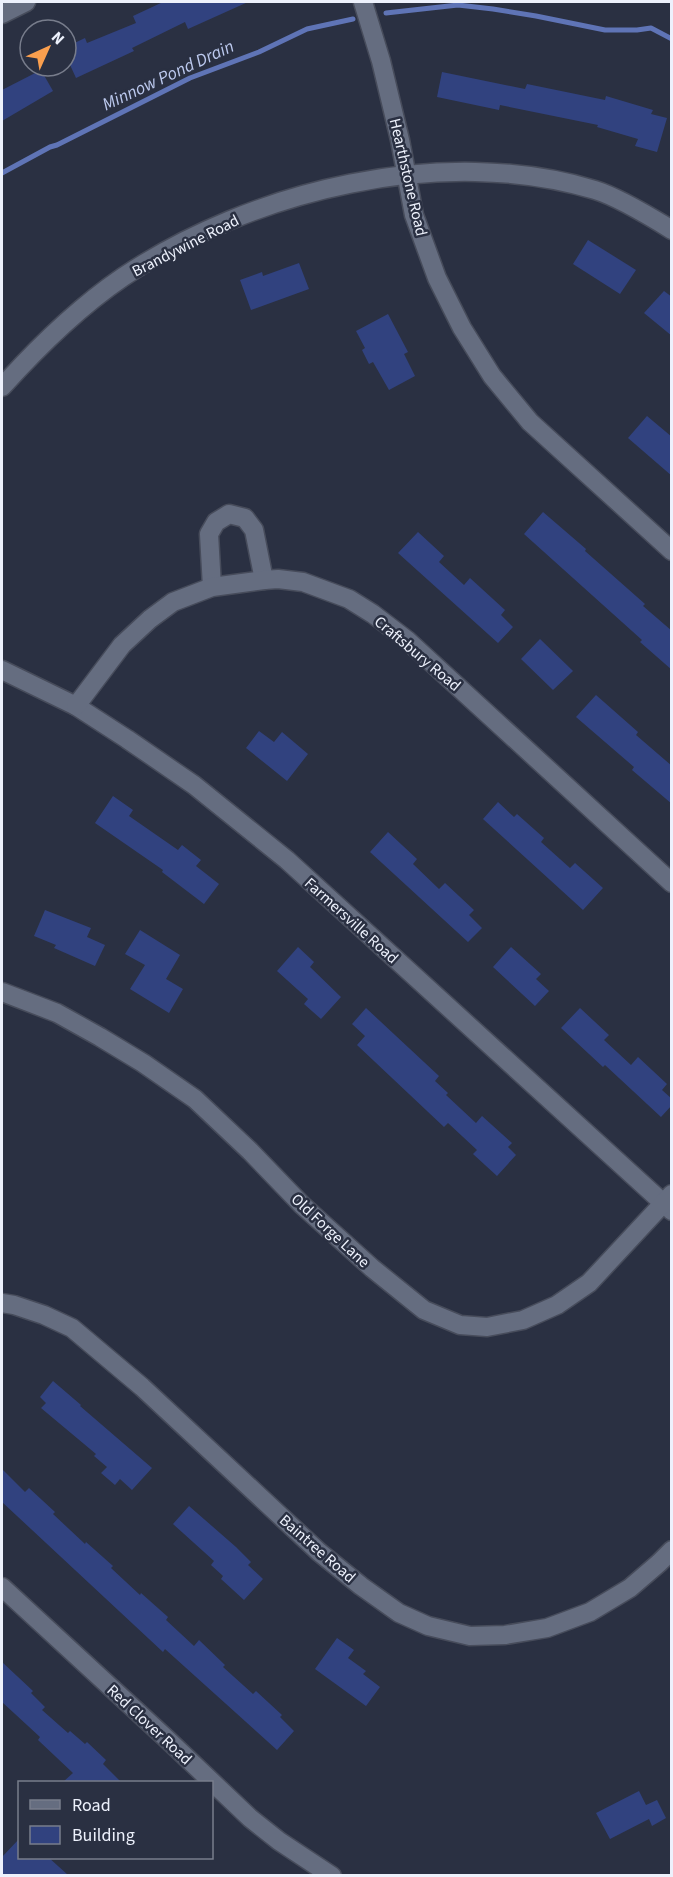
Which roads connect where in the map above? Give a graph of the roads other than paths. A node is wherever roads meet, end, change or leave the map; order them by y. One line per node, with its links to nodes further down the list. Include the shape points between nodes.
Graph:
1 (26, 2): 3 (street)
2 (363, 2): 4 (street, Hearthstone Road)
3 (2, 14)
4 (407, 175): 5 (street, Brandywine Road, via 482,171 542,177 597,191); 6 (street, Brandywine Road, via 287,200 223,223 170,249 122,278 69,320); 7 (street, Hearthstone Road, via 414,215 436,278 492,376 530,422)
5 (672, 230)
6 (2, 387)
7 (672, 551)
8 (264, 580): 9 (street, Craftsbury Road); 9 (street, via 254,530 245,518 230,514 216,522 209,534); 12 (street, Craftsbury Road, via 303,582 349,599 381,620)
9 (212, 587): 11 (street, Craftsbury Road, via 173,602 150,619 122,645)
10 (2, 670): 11 (street, Farmersville Road)
11 (76, 706): 14 (street, Farmersville Road, via 194,785 287,860)
12 (672, 883)
13 (2, 992): 14 (street, Old Forge Lane, via 57,1013 100,1036 195,1100 372,1268 424,1310 460,1325 487,1328 523,1320 557,1305 589,1283)
14 (669, 1203)
15 (2, 1303): 16 (street, Baintree Road, via 72,1328 142,1387 319,1552 399,1613 428,1626 470,1636 547,1628 590,1612 630,1588)
16 (672, 1550)
17 (2, 1587): 18 (street, Red Clover Road)
18 (209, 1781)
19 (213, 1784): 20 (street, Red Clover Road, via 279,1841)
20 (332, 1875)

